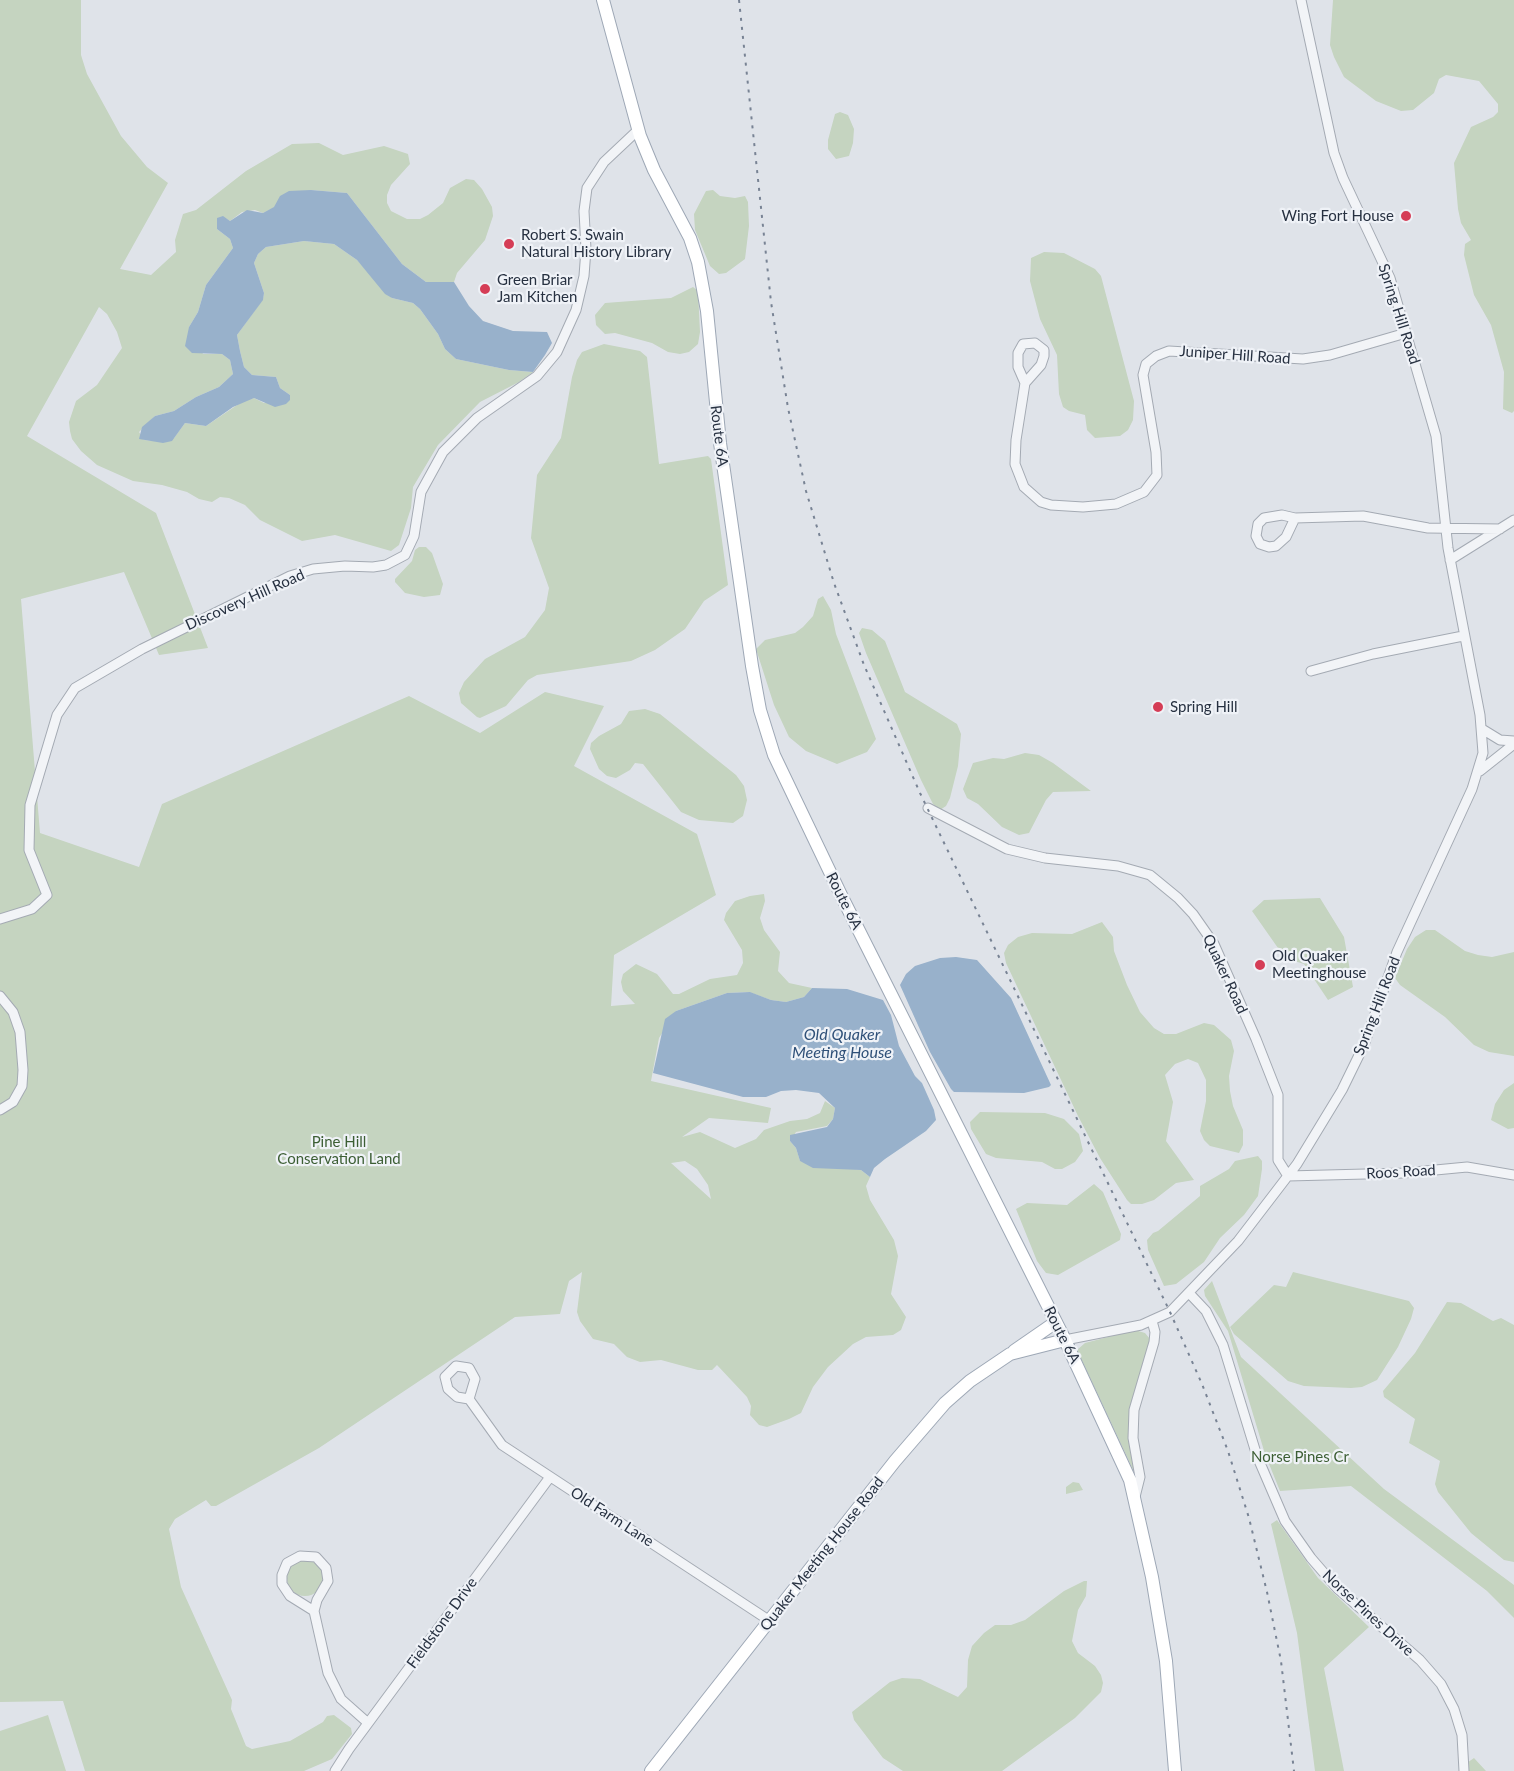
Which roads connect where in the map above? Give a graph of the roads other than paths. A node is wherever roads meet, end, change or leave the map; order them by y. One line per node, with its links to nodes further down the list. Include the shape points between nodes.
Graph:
1 (603, 0): 3 (main road, Route 6A)
2 (1301, 0): 4 (street, Spring Hill Road, via 1334,153 1379,250)
3 (638, 130): 17 (street, Discovery Hill Road, via 604,162 587,188 584,276 576,310 556,352 537,376 477,418 443,452 422,492 414,536 405,555 386,565 345,566 290,576 152,644 75,688 57,715 30,805 30,850 46,895 32,909); 24 (main road, Route 6A, via 690,238 702,278 720,443 752,666 774,755)
4 (1406, 333): 5 (street, Juniper Hill Road, via 1303,359 1168,351 1156,356 1146,364 1143,375 1157,475 1144,492 1116,504 1051,505 1024,487 1015,464); 8 (street, Spring Hill Road, via 1437,444)
5 (1025, 382)
6 (1295, 518): 8 (street, via 1363,516)
7 (1514, 520): 9 (street)
8 (1446, 529): 9 (street); 10 (street, Spring Hill Road)
9 (1500, 529): 10 (street)
10 (1450, 560): 11 (street, Spring Hill Road)
11 (1463, 636): 12 (street); 13 (street, Spring Hill Road)
12 (1311, 670)
13 (1482, 729): 14 (street, via 1500,740); 15 (street, Spring Hill Road, via 1483,753)
14 (1514, 742): 15 (street)
15 (1478, 773): 21 (street, Spring Hill Road, via 1420,897 1364,1045 1320,1129)
16 (928, 808): 21 (street, Quaker Road, via 1007,849 1150,875 1178,898 1214,944 1256,1039 1278,1095 1278,1160)
17 (0, 919)
18 (0, 996): 19 (street, via 13,1012 20,1032 23,1070 22,1086 13,1102)
19 (0, 1110)
20 (1514, 1175): 21 (street, Roos Road, via 1467,1167)
21 (1288, 1176): 22 (street, Spring Hill Road, via 1238,1241)
22 (1189, 1293): 23 (street, Spring Hill Road, via 1170,1312); 36 (street, Norse Pines Drive, via 1206,1311 1223,1345 1257,1456 1285,1521 1337,1588 1420,1660 1441,1684 1462,1736)
23 (1152, 1321): 25 (street, Spring Hill Road); 29 (street, via 1154,1342 1134,1410 1140,1477)
24 (1056, 1322): 25 (main road, Route 6A); 26 (main road, Quaker Meeting House Road)
25 (1065, 1340): 26 (main road, Quaker Meeting House Road); 29 (main road, Route 6A, via 1118,1452)
26 (1010, 1354): 31 (main road, Quaker Meeting House Road, via 970,1381 930,1420)
27 (469, 1399): 28 (street, Old Farm Lane, via 502,1445)
28 (550, 1477): 31 (street, Old Farm Lane); 32 (street, Fieldstone Drive)
29 (1135, 1498): 35 (main road, Route 6A, via 1166,1661)
30 (314, 1611): 30 (street, via 328,1576 319,1559 300,1556 284,1568 282,1584 290,1596); 32 (street, via 333,1687 348,1707)
31 (770, 1621): 34 (main road, Quaker Meeting House Road)
32 (368, 1723): 33 (street, Fieldstone Drive)
33 (336, 1771)
34 (651, 1771)
35 (1175, 1771)
36 (1464, 1771)

